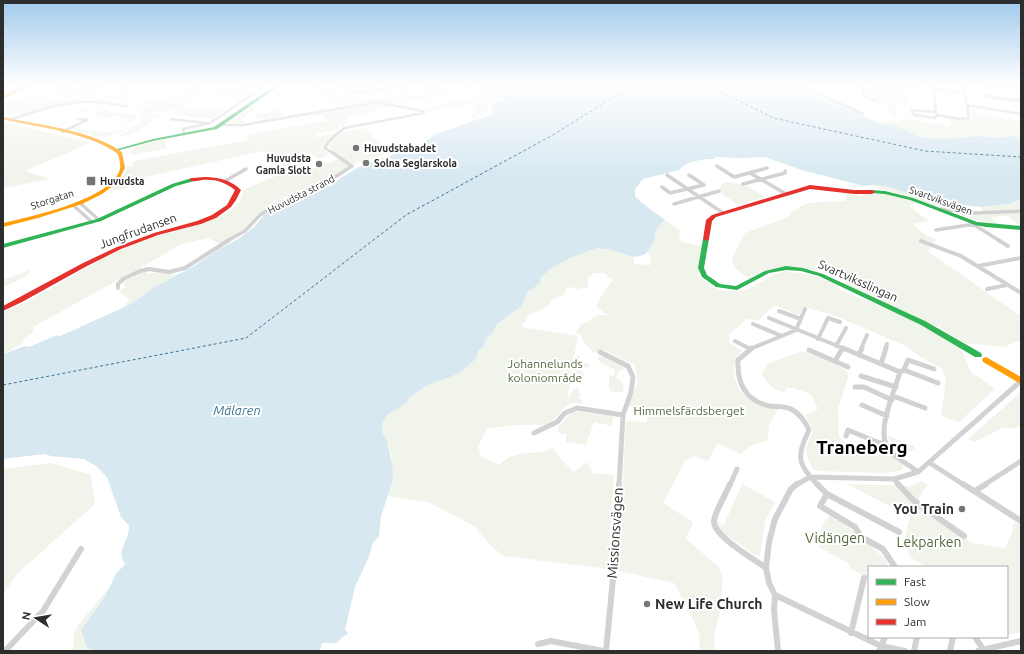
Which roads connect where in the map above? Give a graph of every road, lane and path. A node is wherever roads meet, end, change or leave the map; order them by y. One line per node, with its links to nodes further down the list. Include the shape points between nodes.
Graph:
1 (936, 114): 7 (street, via 935,118)
2 (25, 115): 10 (street)
3 (223, 115): 13 (street)
4 (237, 115): 14 (street)
5 (304, 115): 14 (street, Huvudsta strand, via 243,125)
6 (416, 115): 52 (street, Huvudsta strand, via 344,128 325,148 352,166 326,182 274,205 245,231 185,268 169,272 149,269 140,271 123,279)
7 (914, 115)
8 (938, 115): 9 (street, via 957,119 968,118)
9 (969, 115)
10 (7, 119): 15 (street)
11 (78, 119): 15 (street, via 87,120)
12 (171, 119): 13 (street)
13 (210, 123): 16 (street, via 183,129)
14 (222, 125): 16 (street)
15 (62, 132): 18 (street, via 99,142)
16 (184, 134): 17 (street)
17 (130, 146): 18 (street); 19 (street, Storgatan, via 122,152)
18 (116, 150): 19 (street); 36 (street, Storgatan, via 114,152 120,164 116,178 103,189)
19 (123, 158): 36 (street, Storgatan, via 124,168 116,182 101,193)
20 (717, 166): 24 (street, via 734,177)
21 (767, 168): 24 (street)
22 (246, 170): 28 (street)
23 (785, 171): 27 (street)
24 (750, 173): 27 (street)
25 (667, 175): 31 (street)
26 (690, 175): 31 (street, via 704,185)
27 (760, 179): 29 (street); 34 (street)
28 (225, 181): 41 (street, Jungfrudansen, via 205,179 179,183); 55 (street, Jungfrudansen, via 235,186 238,190 237,195 229,207 216,215 195,224 124,245)
29 (743, 184)
30 (662, 187): 31 (street, via 670,193)
31 (688, 189): 35 (street)
32 (719, 191): 35 (street)
33 (854, 192): 34 (street, Svartviksslingan, via 810,187); 38 (street, Svartviksvägen, via 886,192)
34 (786, 194): 40 (street, Svartviksslingan)
35 (699, 196): 37 (street); 40 (street)
36 (76, 204): 41 (street, Jungfrudansen); 41 (street, Jungfrudansen); 43 (street, Storgatan, via 50,214)
37 (674, 204)
38 (941, 209): 39 (street, via 985,213); 42 (street, Svartviksvägen)
39 (1021, 211)
40 (723, 213): 75 (street, Svartviksslingan, via 710,218 701,268 704,276 713,284 737,288 767,272 786,268 801,269 835,281 923,322)
41 (96, 221): 47 (street, Jungfrudansen)
42 (975, 224): 44 (street, Svartviksvägen); 45 (street); 48 (street)
43 (3, 225)
44 (1021, 228)
45 (936, 230)
46 (921, 241): 50 (street, via 944,247)
47 (4, 246)
48 (1008, 246)
49 (1021, 258): 50 (street)
50 (978, 266): 51 (street)
51 (1008, 285): 53 (street); 54 (street)
52 (118, 288)
53 (987, 289)
54 (1021, 293)
55 (3, 309)
56 (805, 309): 59 (street)
57 (779, 311): 59 (street)
58 (769, 318): 63 (street)
59 (801, 319): 63 (street)
60 (840, 322): 66 (street, via 828,318)
61 (753, 324): 65 (street)
62 (846, 328): 69 (street)
63 (796, 330): 65 (street); 66 (street)
64 (867, 335): 74 (street)
65 (782, 336): 71 (street)
66 (818, 339): 69 (street)
67 (735, 340): 71 (street)
68 (887, 344): 78 (street)
69 (836, 346): 70 (street)
70 (842, 348): 74 (street); 77 (street)
71 (750, 349): 99 (street, via 738,360 739,384 743,392 760,402 795,411 805,420 809,430 800,449 800,457)
72 (810, 350): 77 (street)
73 (600, 352): 90 (street, Missionsvägen, via 628,366 633,377)
74 (859, 355): 78 (street)
75 (978, 355)
76 (986, 360): 83 (street)
77 (834, 361): 79 (street)
78 (881, 364): 81 (street)
79 (848, 367)
80 (934, 369): 81 (street, via 908,360)
81 (902, 371): 84 (street); 86 (street)
82 (861, 376): 86 (street)
83 (1021, 381): 96 (street)
84 (938, 383)
85 (855, 387): 87 (street, via 864,387)
86 (896, 387): 87 (street)
87 (892, 398): 89 (street); 91 (street)
88 (862, 405): 91 (street)
89 (925, 408)
90 (623, 415): 92 (street, via 577,408 565,413 557,422); 122 (street, Missionsvägen, via 615,558)
91 (887, 416): 94 (street, via 884,428)
92 (534, 433)
93 (846, 436): 94 (street, via 848,430)
94 (886, 444): 98 (street)
95 (1021, 461): 101 (street)
96 (930, 463): 98 (street); 101 (street)
97 (738, 469): 108 (street, via 714,519 714,526 722,536)
98 (918, 472): 100 (street)
99 (810, 477): 100 (street); 102 (street); 108 (street, via 791,489 775,519)
100 (894, 479): 105 (street, via 914,501)
101 (975, 491): 103 (street)
102 (827, 494): 104 (street); 107 (street, via 820,506 855,527 861,536 883,549)
103 (1021, 521)
104 (899, 532)
105 (964, 536)
106 (81, 550): 120 (street, via 43,611)
107 (894, 566)
108 (766, 568): 110 (street)
109 (864, 578): 111 (street)
110 (775, 595): 111 (street); 123 (street)
111 (851, 633): 118 (street)
112 (885, 638): 118 (street)
113 (917, 638): 125 (street)
114 (953, 638): 126 (street)
115 (975, 638): 119 (street)
116 (1021, 641): 119 (street)
117 (538, 644): 121 (street, via 551,641)
118 (880, 648): 124 (street)
119 (980, 650)
120 (5, 651)
121 (603, 651)
122 (606, 651)
123 (778, 651)
124 (905, 651)
125 (914, 651)
126 (950, 651)

